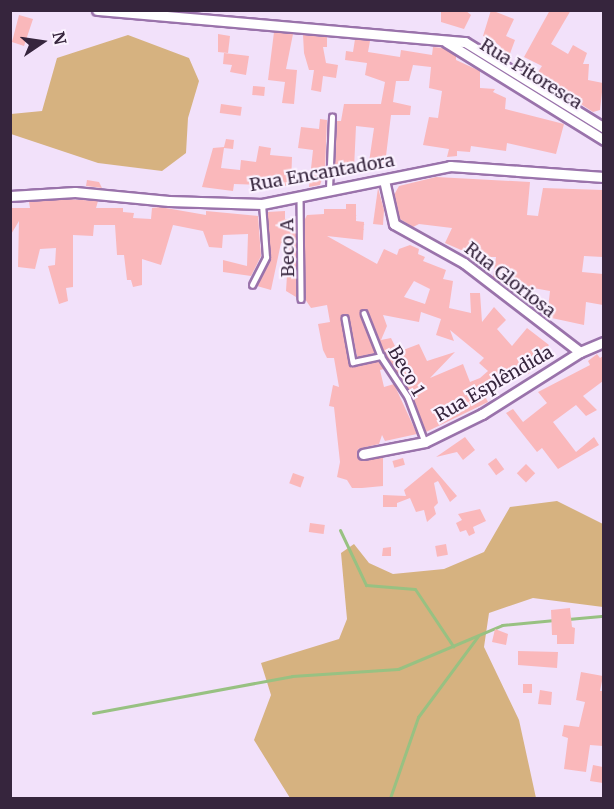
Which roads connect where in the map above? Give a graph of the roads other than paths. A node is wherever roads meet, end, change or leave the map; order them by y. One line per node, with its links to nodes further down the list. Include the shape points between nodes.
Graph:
1 (97, 10): 2 (street, Rua Pitoresca, via 145,18 293,25)
2 (438, 39): 4 (street, Rua Pitoresca, via 466,43); 5 (street, Rua Pitoresca)
3 (332, 117): 8 (lane)
4 (603, 128)
5 (603, 140)
6 (603, 177): 7 (street, Rua Encantadora, via 450,166)
7 (384, 180): 8 (street, Rua Encantadora); 17 (street, Rua Gloriosa, via 394,224 464,263)
8 (328, 192): 10 (street, Rua Encantadora)
9 (10, 196): 11 (street, Rua Encantadora, via 75,192)
10 (300, 197): 11 (street, Rua Encantadora); 13 (lane, Beco A)
11 (262, 204): 12 (lane, via 266,257)
12 (252, 285)
13 (301, 299)
14 (364, 313): 18 (lane, Beco 1)
15 (345, 318): 18 (lane, via 353,362)
16 (603, 342): 17 (street, Rua Esplêndida)
17 (580, 352): 19 (street, Rua Esplêndida, via 482,414)
18 (381, 356): 19 (lane, Beco 1, via 408,397)
19 (425, 442): 20 (street, Rua Esplêndida)
20 (363, 454)

